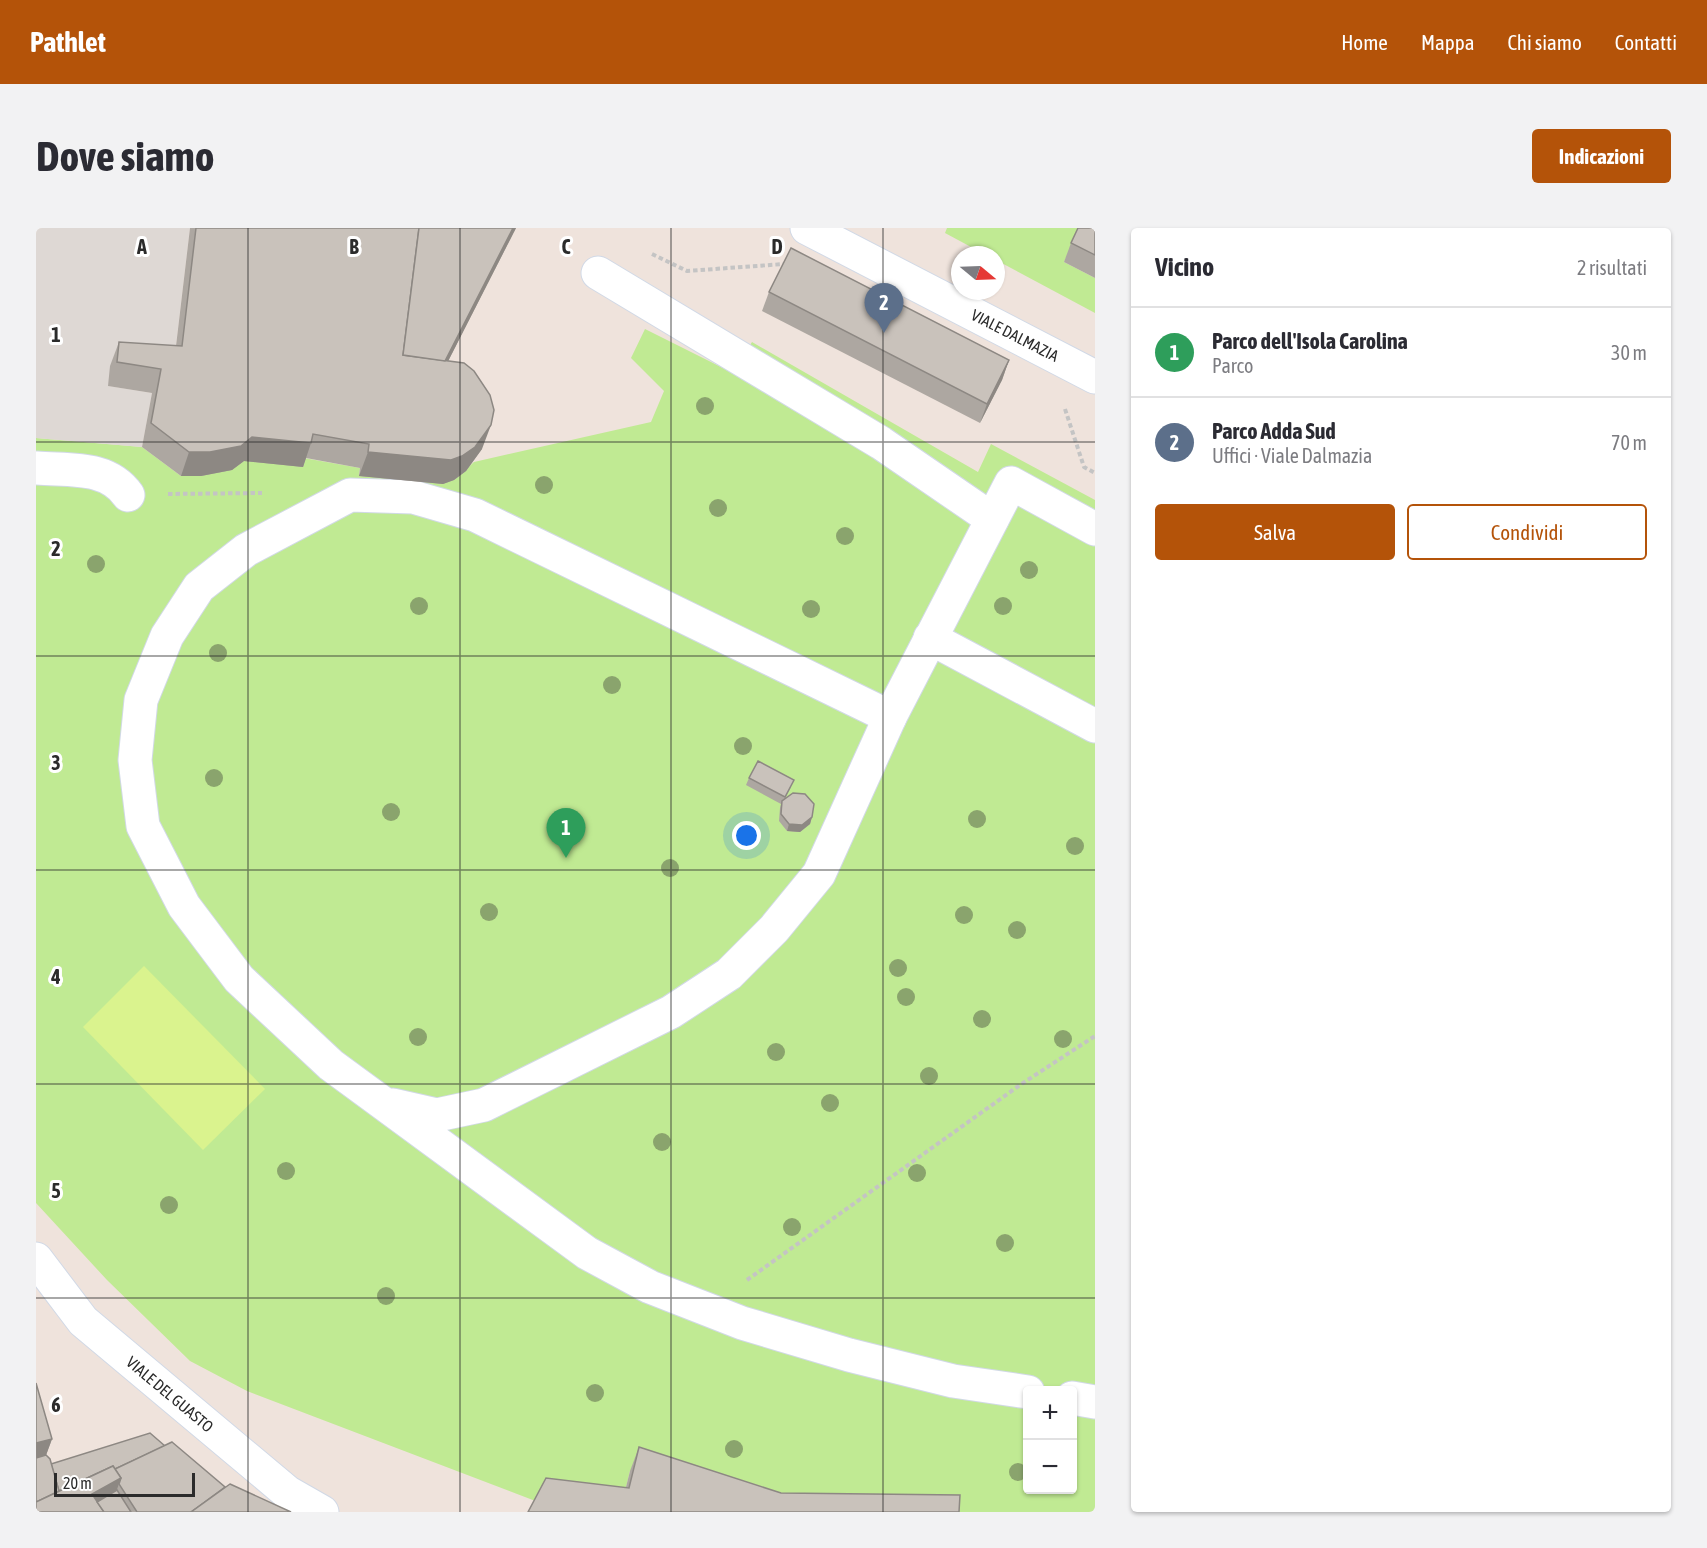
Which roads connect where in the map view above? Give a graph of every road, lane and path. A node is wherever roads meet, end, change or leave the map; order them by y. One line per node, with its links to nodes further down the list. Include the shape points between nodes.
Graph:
1 (807, 228): 5 (street, VIALE DALMAZIA)
2 (647, 251): 3 (path, via 687,271 781,263)
3 (792, 268)
4 (598, 273): 11 (street, via 881,443)
5 (1095, 376)
6 (1055, 403): 8 (path, via 1065,409 1084,467)
7 (36, 468): 10 (street, via 94,472 119,483)
8 (1095, 473)
9 (266, 493): 10 (path)
10 (128, 495)
11 (992, 519): 12 (street, via 1011,483); 13 (street)
12 (1095, 529)
13 (930, 638): 14 (street); 15 (street)
14 (890, 717): 17 (street, via 819,873 774,929 729,974 671,1012 484,1105 437,1115); 17 (street, via 475,515 413,497 350,495 246,550 199,587 167,636 141,700 135,760 143,826 184,906 239,979 331,1065)
15 (1095, 726)
16 (1095, 1036): 19 (path)
17 (376, 1101): 19 (street, via 587,1253 650,1287)
18 (36, 1259): 23 (street, VIALE DEL GUASTO, via 83,1321 287,1492)
19 (706, 1309): 20 (street, via 849,1355 953,1381)
20 (1023, 1391)
21 (1077, 1399): 22 (street)
22 (1095, 1402)
23 (322, 1512)

